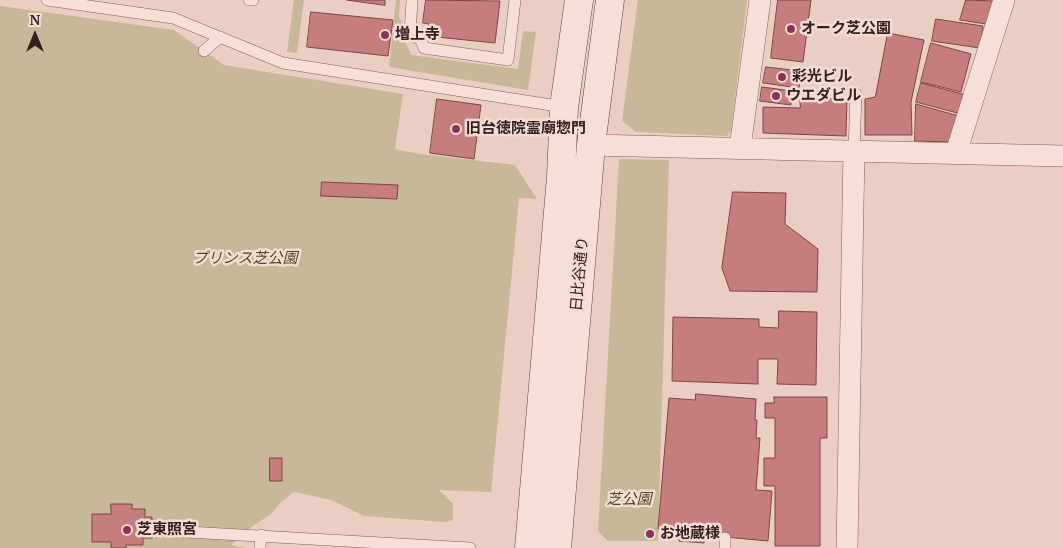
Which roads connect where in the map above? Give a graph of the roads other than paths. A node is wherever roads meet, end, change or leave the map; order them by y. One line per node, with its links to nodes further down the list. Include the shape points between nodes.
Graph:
1 (46, 0): 8 (lane, via 173,18)
2 (412, 0): 3 (lane, via 410,34 422,40 424,48 508,60)
3 (515, 0)
4 (579, 0): 11 (main road, 日比谷通り)
5 (610, 0): 12 (main road, 日比谷通り)
6 (760, 0): 13 (street)
7 (1004, 0): 15 (street)
8 (220, 37): 9 (lane); 11 (lane, via 283,64)
9 (204, 51)
10 (856, 94): 14 (lane)
11 (564, 107): 21 (main road, 日比谷通り, via 561,177)
12 (591, 145): 13 (street); 22 (main road, 日比谷通り)
13 (740, 148): 14 (street)
14 (854, 150): 15 (street); 23 (street)
15 (956, 153): 16 (street)
16 (1063, 156)
17 (152, 530): 18 (lane)
18 (260, 535): 19 (lane); 20 (lane)
19 (260, 548)
20 (470, 548)
21 (529, 548)
22 (557, 548)
23 (847, 548)

